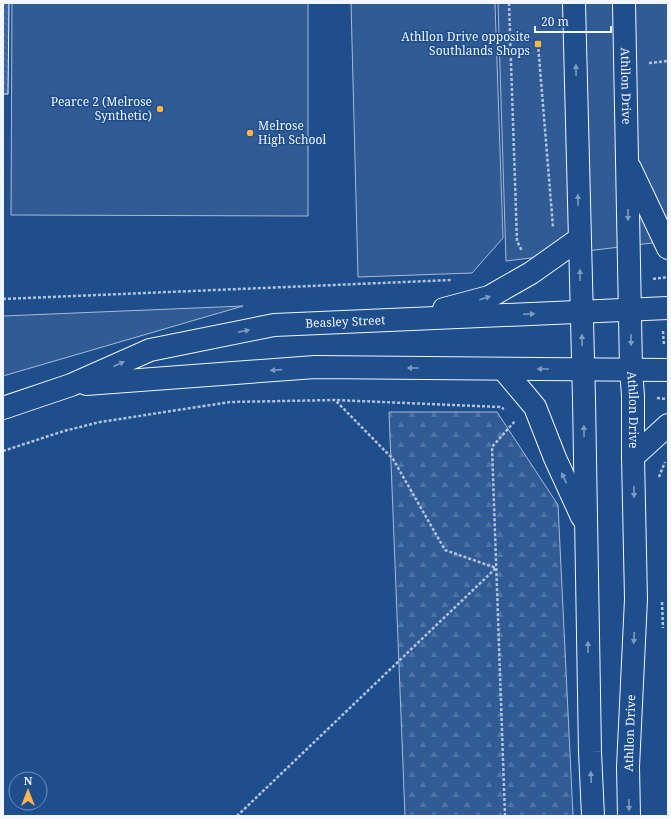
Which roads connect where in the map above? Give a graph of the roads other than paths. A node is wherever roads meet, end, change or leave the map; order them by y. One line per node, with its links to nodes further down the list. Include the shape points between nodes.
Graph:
1 (574, 3): 4 (main road, one-way to 1)
2 (624, 3): 3 (main road, Athllon Drive)
3 (627, 162): 5 (main road); 7 (main road, Athllon Drive, one-way to 7)
4 (579, 239): 8 (main road, one-way to 4); 9 (main road, one-way to 4, via 489,297 531,273)
5 (668, 248)
6 (668, 308): 7 (main road, Beasley Street)
7 (630, 310): 8 (main road, Beasley Street); 12 (main road, Athllon Drive, one-way to 12)
8 (581, 312): 9 (main road, Beasley Street, one-way to 8); 11 (main road, one-way to 8)
9 (407, 319): 14 (main road, Beasley Street, one-way to 9, via 150,350 274,325)
10 (504, 369): 11 (main road, Beasley Street, one-way to 10); 14 (main road, Beasley Street, one-way to 14, via 315,367); 18 (main road, one-way to 10, via 535,406)
11 (582, 369): 12 (main road, Beasley Street); 18 (main road, one-way to 11)
12 (631, 370): 13 (main road, Beasley Street); 17 (main road, Athllon Drive)
13 (668, 370)
14 (71, 385): 15 (main road, Beasley Street)
15 (3, 408)
16 (668, 425): 17 (main road)
17 (633, 458): 20 (main road, Athllon Drive, one-way to 20, via 636,598 628,767)
18 (586, 526): 19 (main road, one-way to 18)
19 (592, 816)
20 (629, 816)

